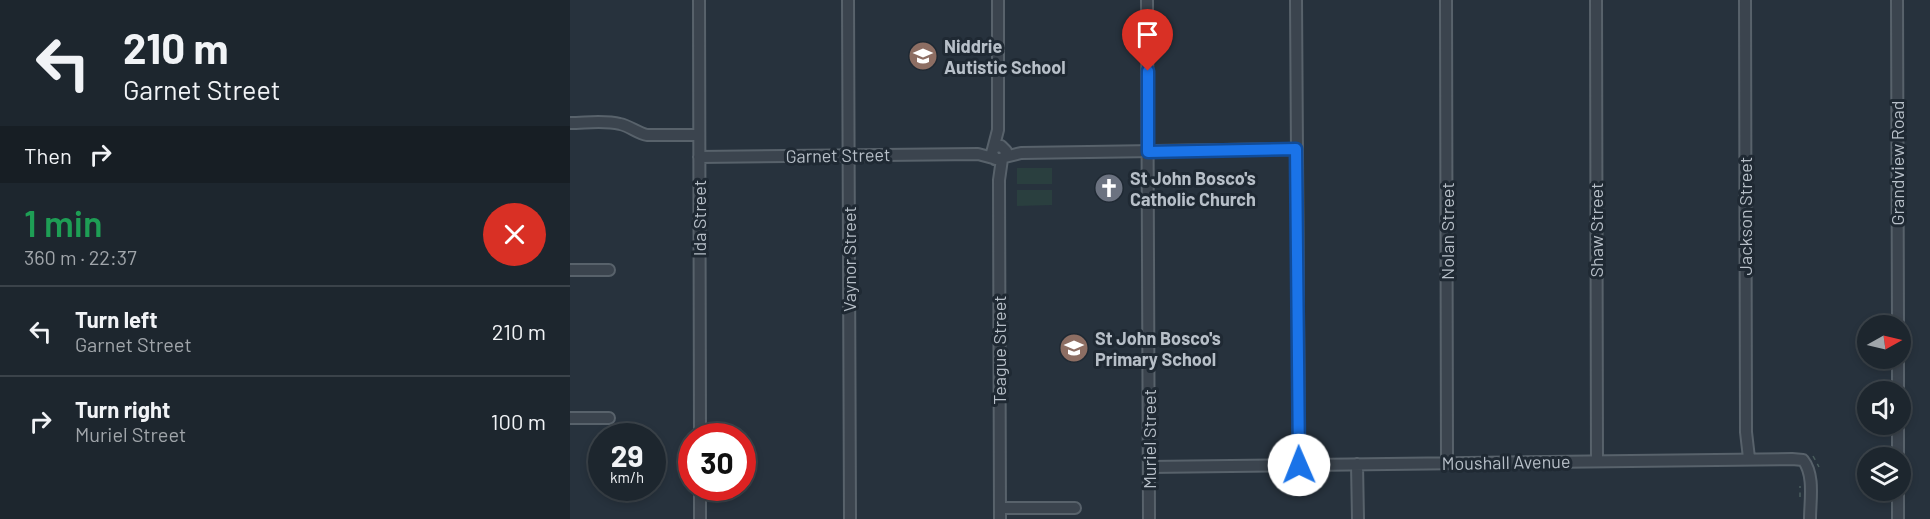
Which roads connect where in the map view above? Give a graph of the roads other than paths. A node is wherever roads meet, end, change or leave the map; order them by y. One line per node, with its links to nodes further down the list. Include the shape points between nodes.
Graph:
1 (699, 0): 11 (street, Ida Street)
2 (848, 0): 15 (street, Vaynor Street)
3 (998, 0): 14 (street, Teague Street)
4 (1147, 0): 13 (street, Muriel Street)
5 (1296, 0): 12 (street)
6 (1446, 0): 25 (street, Nolan Street)
7 (1596, 0): 24 (street, Shaw Street)
8 (1745, 0): 23 (street, Jackson Street)
9 (1897, 0): 19 (street, Grandview Road)
10 (570, 123): 11 (street, via 618,123 647,135)
11 (699, 135): 16 (street, Ida Street)
12 (1296, 149): 13 (street, Garnet Street); 27 (street)
13 (1148, 152): 14 (street, Garnet Street); 28 (street, Muriel Street)
14 (999, 153): 15 (street, Garnet Street); 32 (street, Teague Street)
15 (849, 155): 16 (street, Garnet Street); 34 (street, Vaynor Street)
16 (699, 157): 22 (street, Ida Street)
17 (570, 270): 18 (street)
18 (609, 270)
19 (1898, 315)
20 (570, 418): 21 (street)
21 (609, 418)
22 (700, 423)
23 (1746, 458): 24 (street, Moushall Avenue); 37 (street, Moushall Avenue, via 1803,460 1810,474)
24 (1597, 461): 25 (street, Moushall Avenue)
25 (1447, 463): 26 (street, Moushall Avenue)
26 (1357, 464): 27 (street, Moushall Avenue); 36 (street)
27 (1299, 465): 28 (street, Moushall Avenue)
28 (1149, 467): 35 (street, Muriel Street)
29 (700, 501): 33 (street)
30 (1898, 501): 38 (street)
31 (1076, 508): 32 (street)
32 (1000, 514)
33 (700, 519)
34 (850, 519)
35 (1149, 519)
36 (1358, 519)
37 (1810, 519)
38 (1898, 519)

